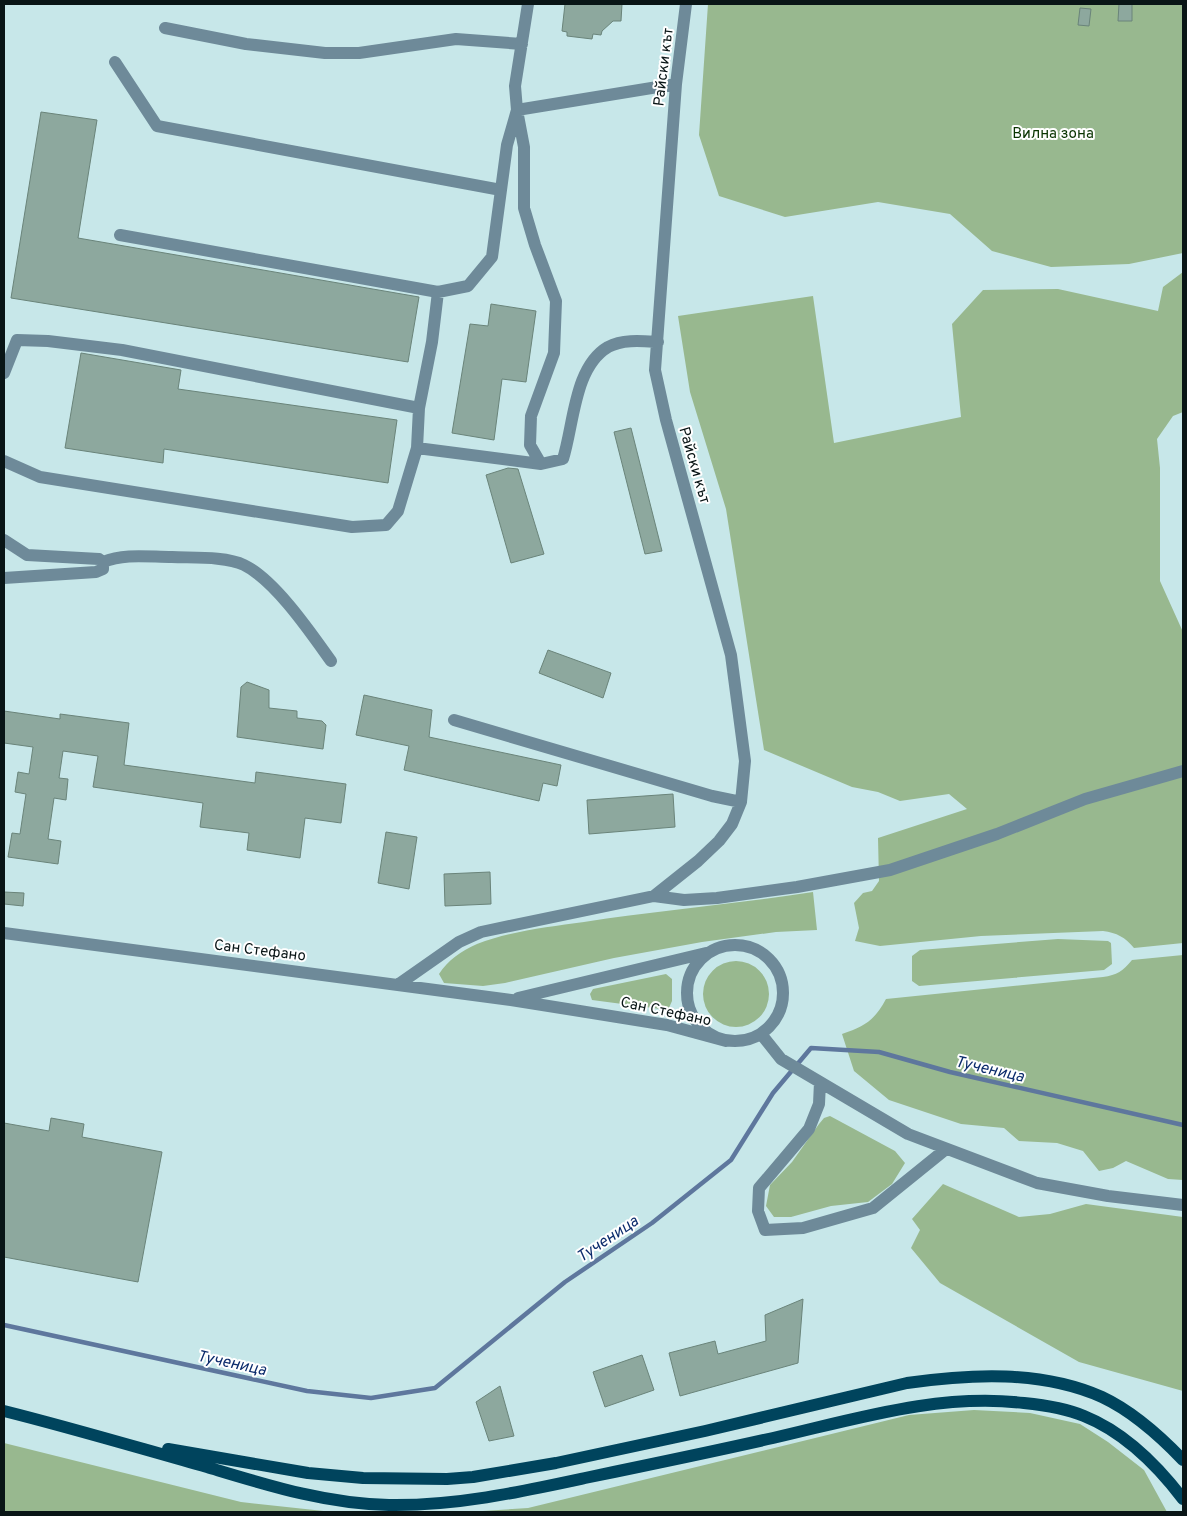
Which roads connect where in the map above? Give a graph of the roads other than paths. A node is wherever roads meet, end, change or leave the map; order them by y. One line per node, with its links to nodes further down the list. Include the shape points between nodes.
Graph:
1 (528, 4): 4 (street)
2 (686, 4): 6 (street, Райски кът)
3 (165, 28): 4 (street, via 246,44 325,53 359,53 456,39)
4 (522, 44): 7 (street, via 515,86)
5 (115, 62): 8 (street, via 157,126)
6 (676, 84): 7 (street); 11 (street, Райски кът)
7 (516, 110): 8 (street); 16 (street, via 524,147 524,208 534,245 556,300 554,353 531,416 530,445)
8 (501, 190): 10 (street, via 492,257 468,286)
9 (120, 235): 10 (street)
10 (438, 292): 13 (street)
11 (658, 342): 16 (street, via 629,341 608,347 588,366 576,399 563,459); 23 (street, Райски кът, via 656,370 666,420 731,654 745,761)
12 (4, 373): 13 (street, via 17,340 48,341 122,350)
13 (419, 408): 14 (street)
14 (418, 448): 15 (street, via 398,512 386,525 352,528 40,477); 16 (street)
15 (4, 461)
16 (541, 464)
17 (4, 540): 18 (street, via 27,555 99,559)
18 (103, 562): 19 (street, via 103,569 96,572); 20 (street, via 134,556 212,558 244,564 278,591)
19 (4, 578)
20 (331, 661)
21 (454, 720): 23 (street)
22 (1183, 771): 24 (street, via 1085,799 997,834 890,870 717,898 684,900)
23 (741, 802): 24 (street, Райски кът, via 732,824 719,841)
24 (654, 896): 27 (street, via 481,932 437,955)
25 (4, 934): 27 (street, Сан Стефано)
26 (710, 952): 28 (street, Сан Стефано); 29 (street, via 734,945 748,946 760,952 778,971 782,983 781,1008 775,1020); 30 (street, via 698,961 691,974 687,1002 701,1028)
27 (399, 984): 28 (street, Сан Стефано)
28 (511, 1000): 30 (street, Сан Стефано, via 667,1025)
29 (761, 1034): 30 (street, via 744,1041); 31 (street, via 787,1062)
30 (726, 1041)
31 (820, 1082): 32 (street, via 908,1134); 32 (street, via 819,1104 809,1129 759,1188 758,1211 765,1230 803,1228 873,1208)
32 (946, 1149): 33 (street, via 1037,1183)
33 (1183, 1205)
34 (4, 1411): 35 (main road)
35 (106, 1438): 36 (main road, via 334,1476 446,1479 556,1463 907,1383 990,1376 1040,1379 1103,1398 1164,1440); 37 (main road, via 304,1496 362,1504 422,1505 520,1492 909,1407 958,1401 1010,1401 1059,1408 1083,1415 1106,1427 1156,1466)
36 (1183, 1460)
37 (1183, 1498)

